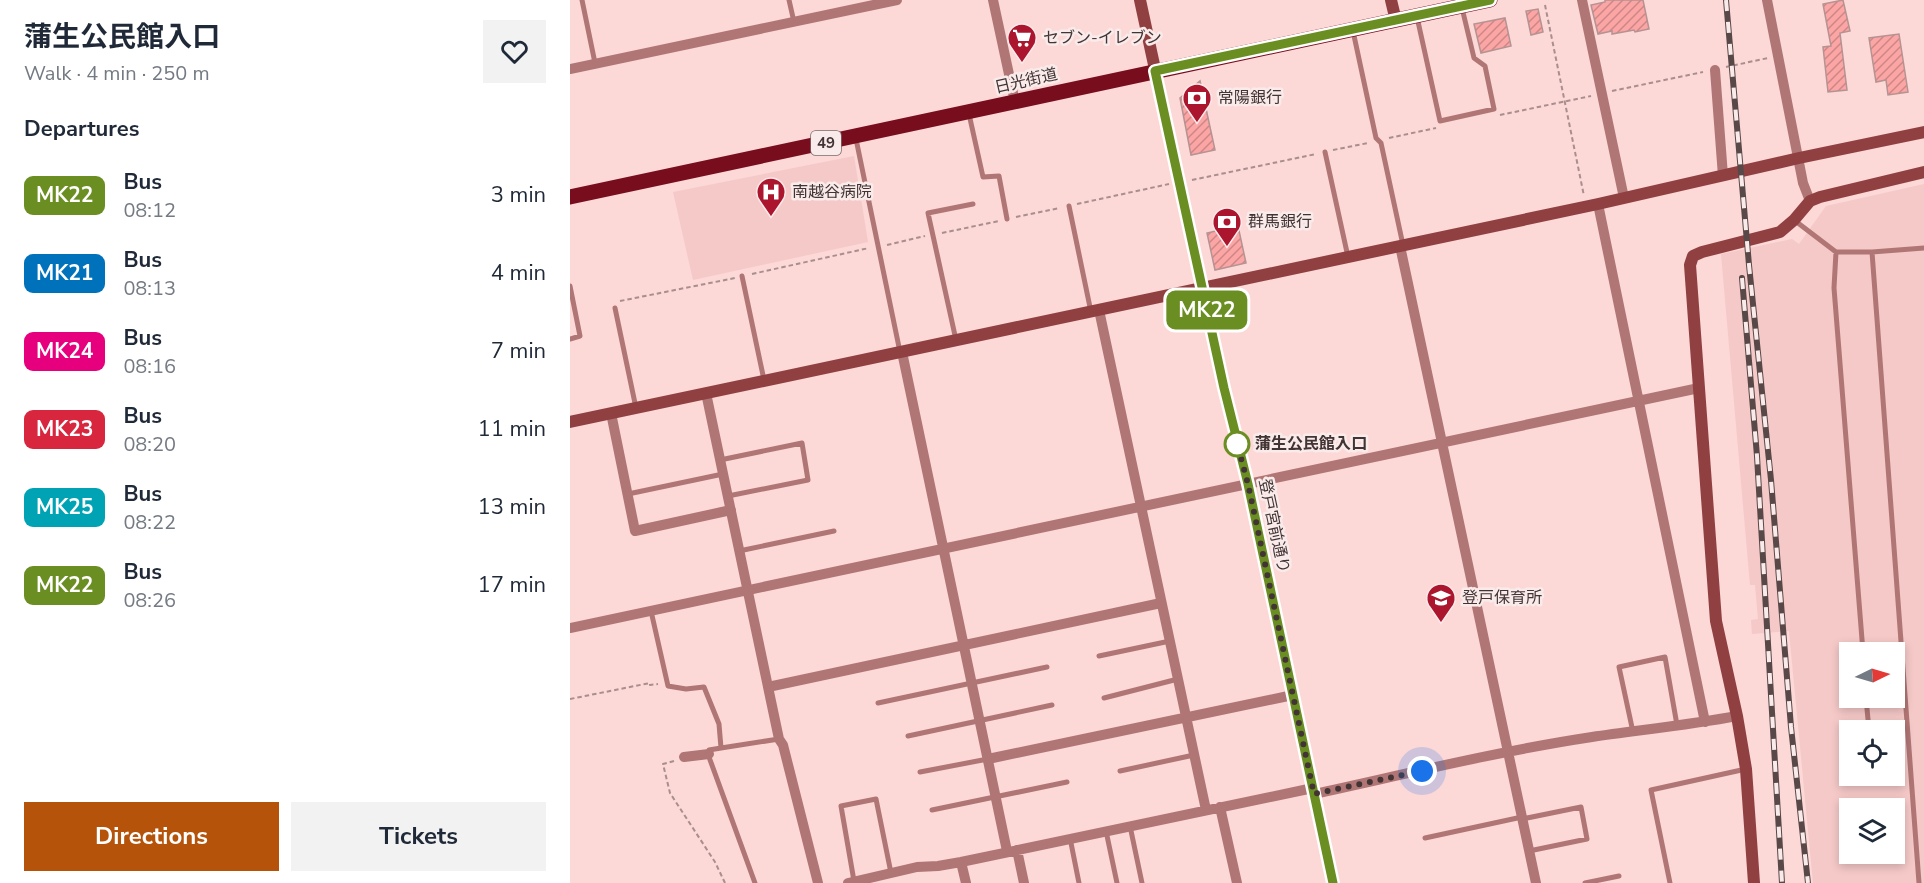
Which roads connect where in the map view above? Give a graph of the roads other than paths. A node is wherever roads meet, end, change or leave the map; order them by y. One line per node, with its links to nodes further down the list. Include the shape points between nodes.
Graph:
1 (582, 0): 16 (lane)
2 (789, 0): 14 (lane)
3 (897, 0): 10 (street)
4 (993, 0): 20 (street)
5 (1140, 0): 19 (street, 登戸宮前通り)
6 (1391, 0): 13 (street)
7 (1490, 0): 11 (main road, 日光街道 / 49)
8 (1582, 0): 29 (street)
9 (1767, 0): 25 (street)
10 (857, 4): 14 (street)
11 (1462, 6): 12 (main road, 日光街道 / 49); 12 (lane, via 1474,58 1485,66 1494,110 1440,121)
12 (1417, 16): 13 (main road, 日光街道 / 49)
13 (1396, 21): 15 (main road, 日光街道 / 49)
14 (794, 22): 16 (street)
15 (1353, 30): 19 (main road, 日光街道 / 49); 36 (lane)
16 (596, 64): 17 (street)
17 (570, 69)
18 (1715, 70): 27 (street)
19 (1155, 71): 20 (main road, 日光街道 / 49); 43 (street, 登戸宮前通り)
20 (1015, 102): 21 (main road, 日光街道 / 49)
21 (969, 112): 23 (main road, 日光街道 / 49); 34 (lane, via 983,177 999,176)
22 (1924, 132): 25 (street)
23 (856, 137): 28 (main road, 日光街道 / 49); 48 (lane)
24 (1325, 152): 40 (lane)
25 (1799, 158): 27 (street); 30 (street)
26 (1924, 172): 30 (street)
27 (1723, 176): 29 (street)
28 (570, 197)
29 (1624, 198): 32 (street)
30 (1810, 201): 35 (street)
31 (973, 204): 47 (lane, via 928,213)
32 (1598, 204): 36 (street); 52 (street)
33 (1069, 206): 45 (lane)
34 (1007, 219)
35 (1794, 220): 38 (lane); 50 (street, via 1780,232 1693,256 1690,265)
36 (1402, 246): 40 (street); 56 (street)
37 (1924, 248): 39 (lane)
38 (1836, 252): 39 (lane); 72 (lane, via 1834,288)
39 (1872, 252): 130 (lane)
40 (1348, 257): 43 (street)
41 (742, 276): 49 (lane)
42 (570, 286): 46 (lane, via 580,336)
43 (1202, 287): 45 (street); 59 (street, 登戸宮前通り)
44 (615, 308): 53 (lane)
45 (1095, 311): 47 (street); 62 (street)
46 (570, 339)
47 (956, 340): 48 (street)
48 (901, 352): 49 (street); 65 (street)
49 (764, 380): 51 (street)
50 (1699, 388): 52 (street); 83 (street, via 1716,621)
51 (706, 393): 53 (street); 57 (street)
52 (1638, 401): 56 (street); 86 (street)
53 (636, 408): 54 (street)
54 (611, 413): 55 (street); 60 (street)
55 (570, 422)
56 (1442, 442): 59 (street); 92 (street)
57 (720, 460): 58 (street); 61 (lane, via 802,443 808,480)
58 (723, 474): 60 (lane); 61 (street)
59 (1248, 484): 62 (street); 79 (street, 登戸宮前通り)
60 (627, 494): 63 (street, via 635,531)
61 (728, 496): 63 (street)
62 (1141, 506): 65 (street); 68 (street)
63 (731, 510): 66 (street)
64 (834, 531): 66 (lane)
65 (944, 548): 67 (street); 73 (street)
66 (739, 551): 67 (street)
67 (748, 590): 69 (street); 78 (street)
68 (1161, 603): 71 (street); 73 (street)
69 (651, 610): 70 (street); 91 (lane, via 668,687 704,687 719,724)
70 (570, 628)
71 (1170, 641): 74 (lane); 76 (street)
72 (1862, 642)
73 (964, 646): 77 (street); 78 (street)
74 (1099, 656)
75 (1047, 667): 77 (lane)
76 (1178, 679): 80 (lane); 84 (street)
77 (972, 683): 81 (lane); 85 (street)
78 (768, 687): 90 (street)
79 (1293, 695): 84 (street); 101 (street, 登戸宮前通り)
80 (1104, 698)
81 (878, 703)
82 (1052, 705): 85 (lane)
83 (1737, 716): 86 (street); 97 (street)
84 (1186, 717): 94 (street); 96 (street)
85 (980, 721): 89 (lane); 96 (street)
86 (1705, 722): 87 (street)
87 (1677, 726): 88 (street); 88 (lane, via 1665,657 1619,667)
88 (1633, 733): 92 (street)
89 (908, 736)
90 (779, 739): 91 (lane); 117 (street)
91 (721, 748): 93 (lane, via 709,750)
92 (1508, 753): 101 (street); 106 (street)
93 (709, 754): 95 (street); 116 (lane)
94 (1194, 755): 98 (lane); 105 (street)
95 (684, 757)
96 (988, 759): 99 (lane); 102 (street)
97 (1746, 769): 128 (lane, via 1651,789); 129 (street)
98 (1120, 771)
99 (920, 772)
100 (1067, 782): 102 (lane)
101 (1314, 791): 103 (street); 125 (street, 登戸宮前通り)
102 (996, 797): 104 (lane); 111 (street)
103 (1220, 807): 105 (street); 124 (street)
104 (932, 810)
105 (1206, 810): 107 (street)
106 (1522, 818): 110 (lane); 112 (street); 112 (lane, via 1581,807 1587,839)
107 (1130, 826): 108 (street); 123 (lane)
108 (1106, 831): 109 (street); 122 (lane)
109 (1070, 838): 111 (street); 121 (lane)
110 (1425, 838)
111 (1012, 850): 113 (street); 120 (street)
112 (1529, 851): 126 (street)
113 (961, 862): 115 (street, via 917,867); 119 (street)
114 (1619, 876): 127 (lane)
115 (896, 877): 118 (street); 118 (lane, via 876,800 842,806)
116 (755, 883)
117 (818, 883)
118 (851, 883)
119 (966, 883)
120 (1024, 883)
121 (1079, 883)
122 (1117, 883)
123 (1142, 883)
124 (1237, 883)
125 (1333, 883)
126 (1536, 883)
127 (1585, 883)
128 (1670, 883)
129 (1754, 883)
130 (1919, 883)

